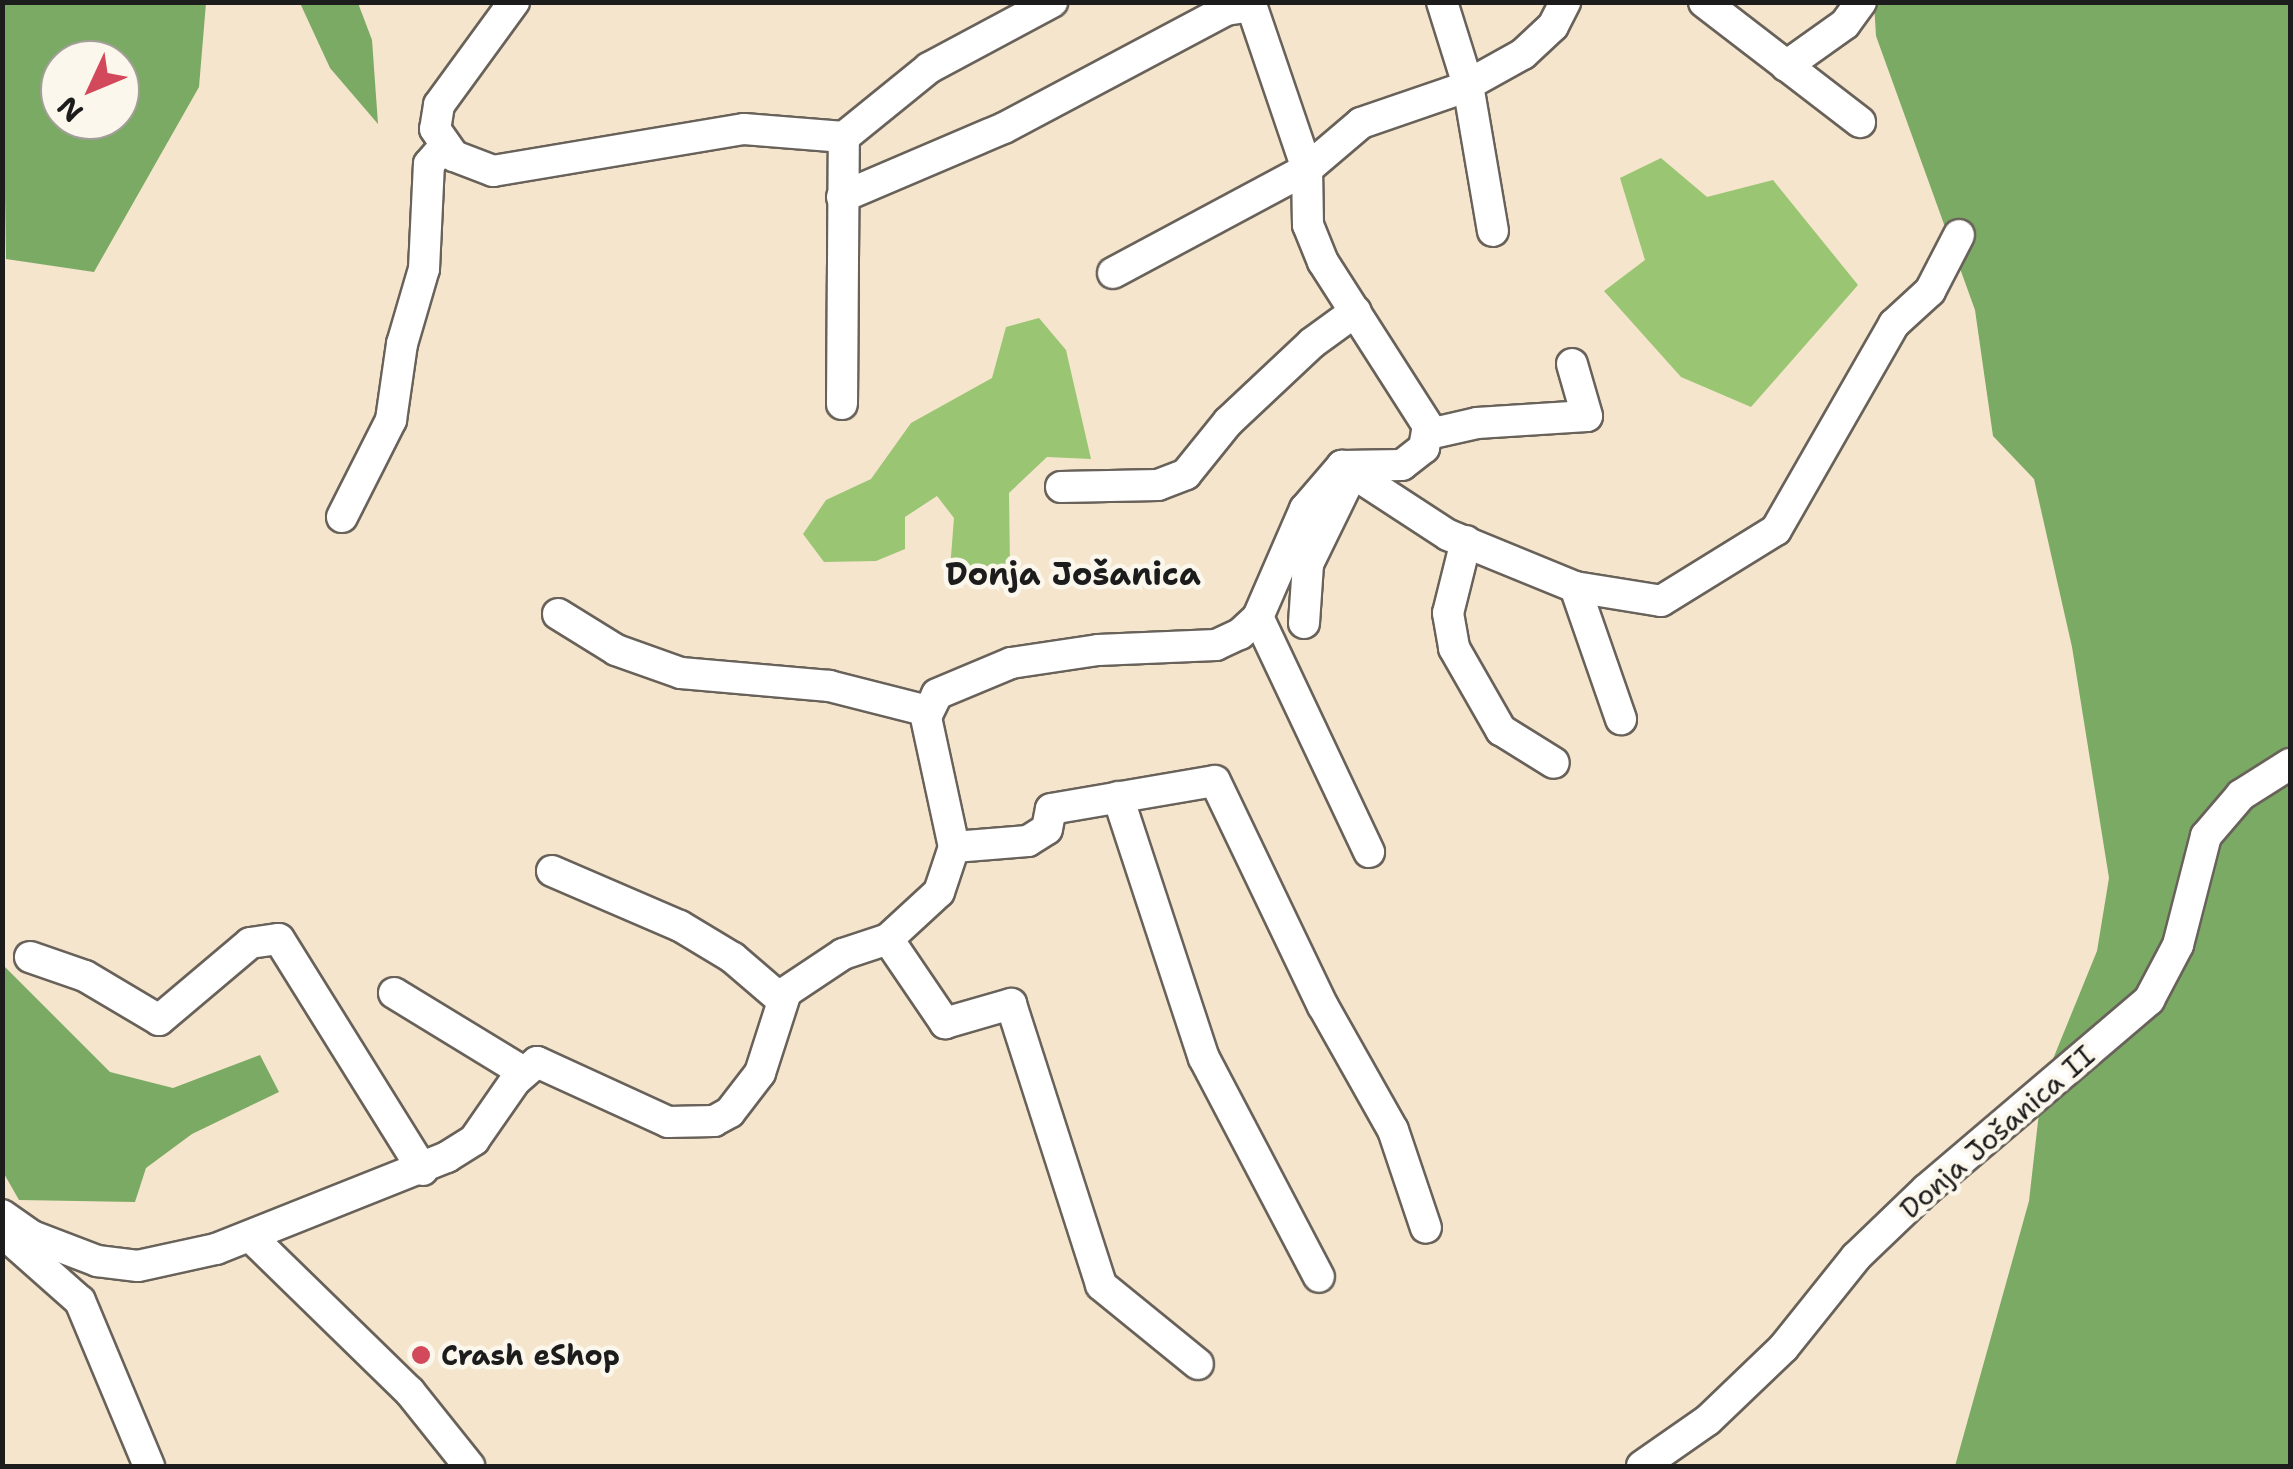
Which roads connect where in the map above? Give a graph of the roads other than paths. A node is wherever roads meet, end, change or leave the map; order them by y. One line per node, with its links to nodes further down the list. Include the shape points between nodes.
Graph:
1 (514, 2): 12 (street, via 439,105 434,129)
2 (1052, 2): 11 (street, via 929,68)
3 (1442, 2): 9 (street)
4 (1565, 2): 9 (street, via 1524,54)
5 (1704, 2): 8 (street)
6 (1861, 2): 8 (street, via 1845,24)
7 (1251, 4): 13 (street); 14 (street, via 1226,10 1004,128)
8 (1786, 66): 10 (street)
9 (1468, 85): 13 (street, via 1360,123); 15 (street)
10 (1860, 122)
11 (844, 136): 12 (street, via 744,128 493,170); 14 (street)
12 (444, 147): 24 (street, via 428,164 424,269 402,344 391,420)
13 (1308, 170): 17 (street); 18 (street, via 1308,225)
14 (842, 197): 20 (street)
15 (1493, 232)
16 (1959, 236): 26 (street, via 1930,291 1894,324 1776,530 1661,600)
17 (1112, 273)
18 (1356, 312): 21 (street); 23 (street, via 1312,343 1228,422 1186,474 1158,485)
19 (1572, 364): 21 (street, via 1587,416 1477,423)
20 (842, 404)
21 (1429, 434): 22 (street, via 1417,457 1402,465)
22 (1347, 471): 25 (street); 28 (street, via 1305,509); 29 (street, via 1308,564)
23 (1061, 486)
24 (342, 517)
25 (1466, 542): 26 (street); 32 (street, via 1448,613 1454,648 1500,730)
26 (1575, 586): 30 (street)
27 (558, 614): 31 (street, via 616,650 681,673 829,686)
28 (1258, 617): 31 (street, via 1216,645 1098,650 1011,663 937,694); 36 (street)
29 (1304, 623)
30 (1620, 719)
31 (928, 722): 35 (street)
32 (1554, 763)
33 (2290, 764): 52 (street, Donja Jošanica II, via 2241,795 2206,836 2192,869 2178,945 2149,1000 1926,1189 1856,1257 1772,1359 1708,1420)
34 (1118, 798): 35 (street, via 1051,808 1046,829 1028,840); 45 (street, via 1215,781 1323,1006 1394,1130); 48 (street, via 1204,1058)
35 (954, 846): 38 (street, via 940,892)
36 (1369, 852)
37 (552, 871): 41 (street, via 641,904 707,941)
38 (888, 939): 41 (street, via 802,977); 49 (street, via 945,1023 1011,1004 1101,1284)
39 (30, 956): 43 (street, via 86,976 158,1020 250,944 279,939)
40 (394, 992): 42 (street)
41 (782, 1000): 42 (street, via 748,1095 714,1120 668,1122 537,1062)
42 (522, 1072): 43 (street, via 474,1140)
43 (423, 1170): 47 (street)
44 (2, 1215): 47 (street, via 62,1250 138,1266)
45 (1426, 1228)
46 (2, 1232): 50 (street, via 80,1302)
47 (252, 1238): 51 (street, via 399,1381)
48 (1319, 1277)
49 (1198, 1364)
50 (148, 1466)
51 (469, 1466)
52 (1642, 1466)

